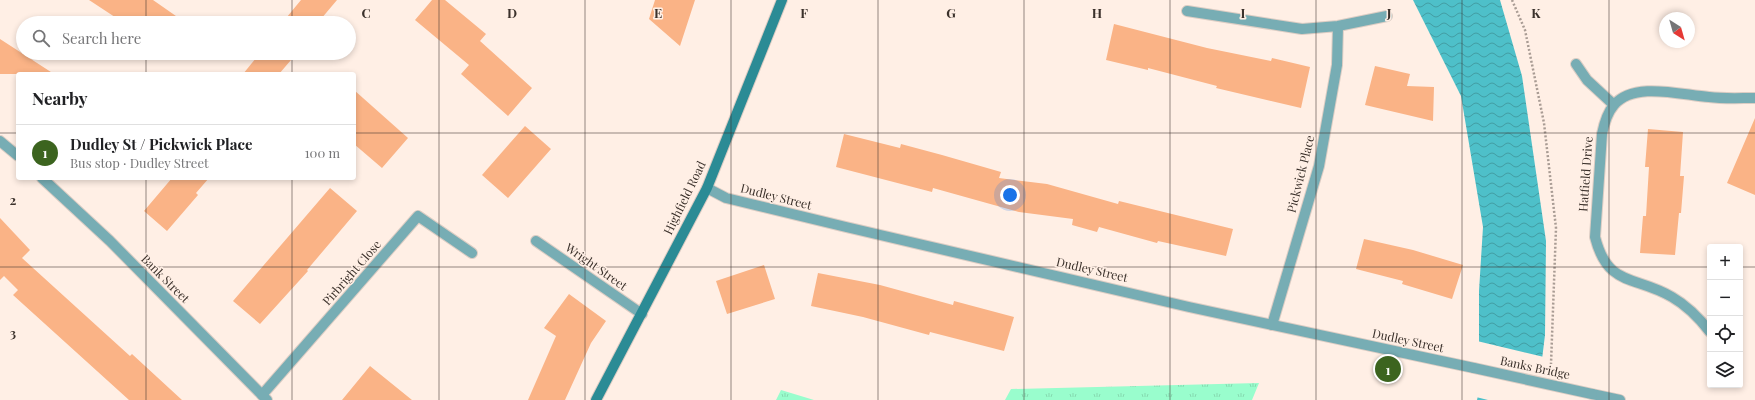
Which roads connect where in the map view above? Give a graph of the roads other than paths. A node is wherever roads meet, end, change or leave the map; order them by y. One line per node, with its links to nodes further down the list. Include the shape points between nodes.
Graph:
1 (782, 0): 11 (main road, Highfield Road)
2 (1187, 11): 4 (street, via 1302,29)
3 (1387, 16): 4 (street)
4 (1338, 26): 15 (street, Pickwick Place, via 1337,65 1318,166)
5 (1576, 64): 7 (street, via 1587,80)
6 (1755, 98): 7 (street, via 1710,97 1655,91 1637,92 1624,97)
7 (1614, 105): 16 (street, Hatfield Drive, via 1605,122 1600,144 1595,237 1599,252 1606,265 1621,277 1672,297 1692,312)
8 (0, 141): 9 (street)
9 (16, 154)
10 (44, 180): 18 (street, Bank Street, via 110,241)
11 (707, 188): 14 (main road, Highfield Road); 15 (street, Dudley Street, via 726,198 824,222)
12 (536, 241): 14 (street, Wright Street)
13 (472, 253): 18 (street, Pirbright Close, via 418,216)
14 (642, 314): 19 (main road, Highfield Road)
15 (1272, 325): 17 (street, Dudley Street)
16 (1707, 329)
17 (1474, 368): 20 (street, Banks Bridge, bridge)
18 (265, 397)
19 (596, 400)
20 (1620, 400)

